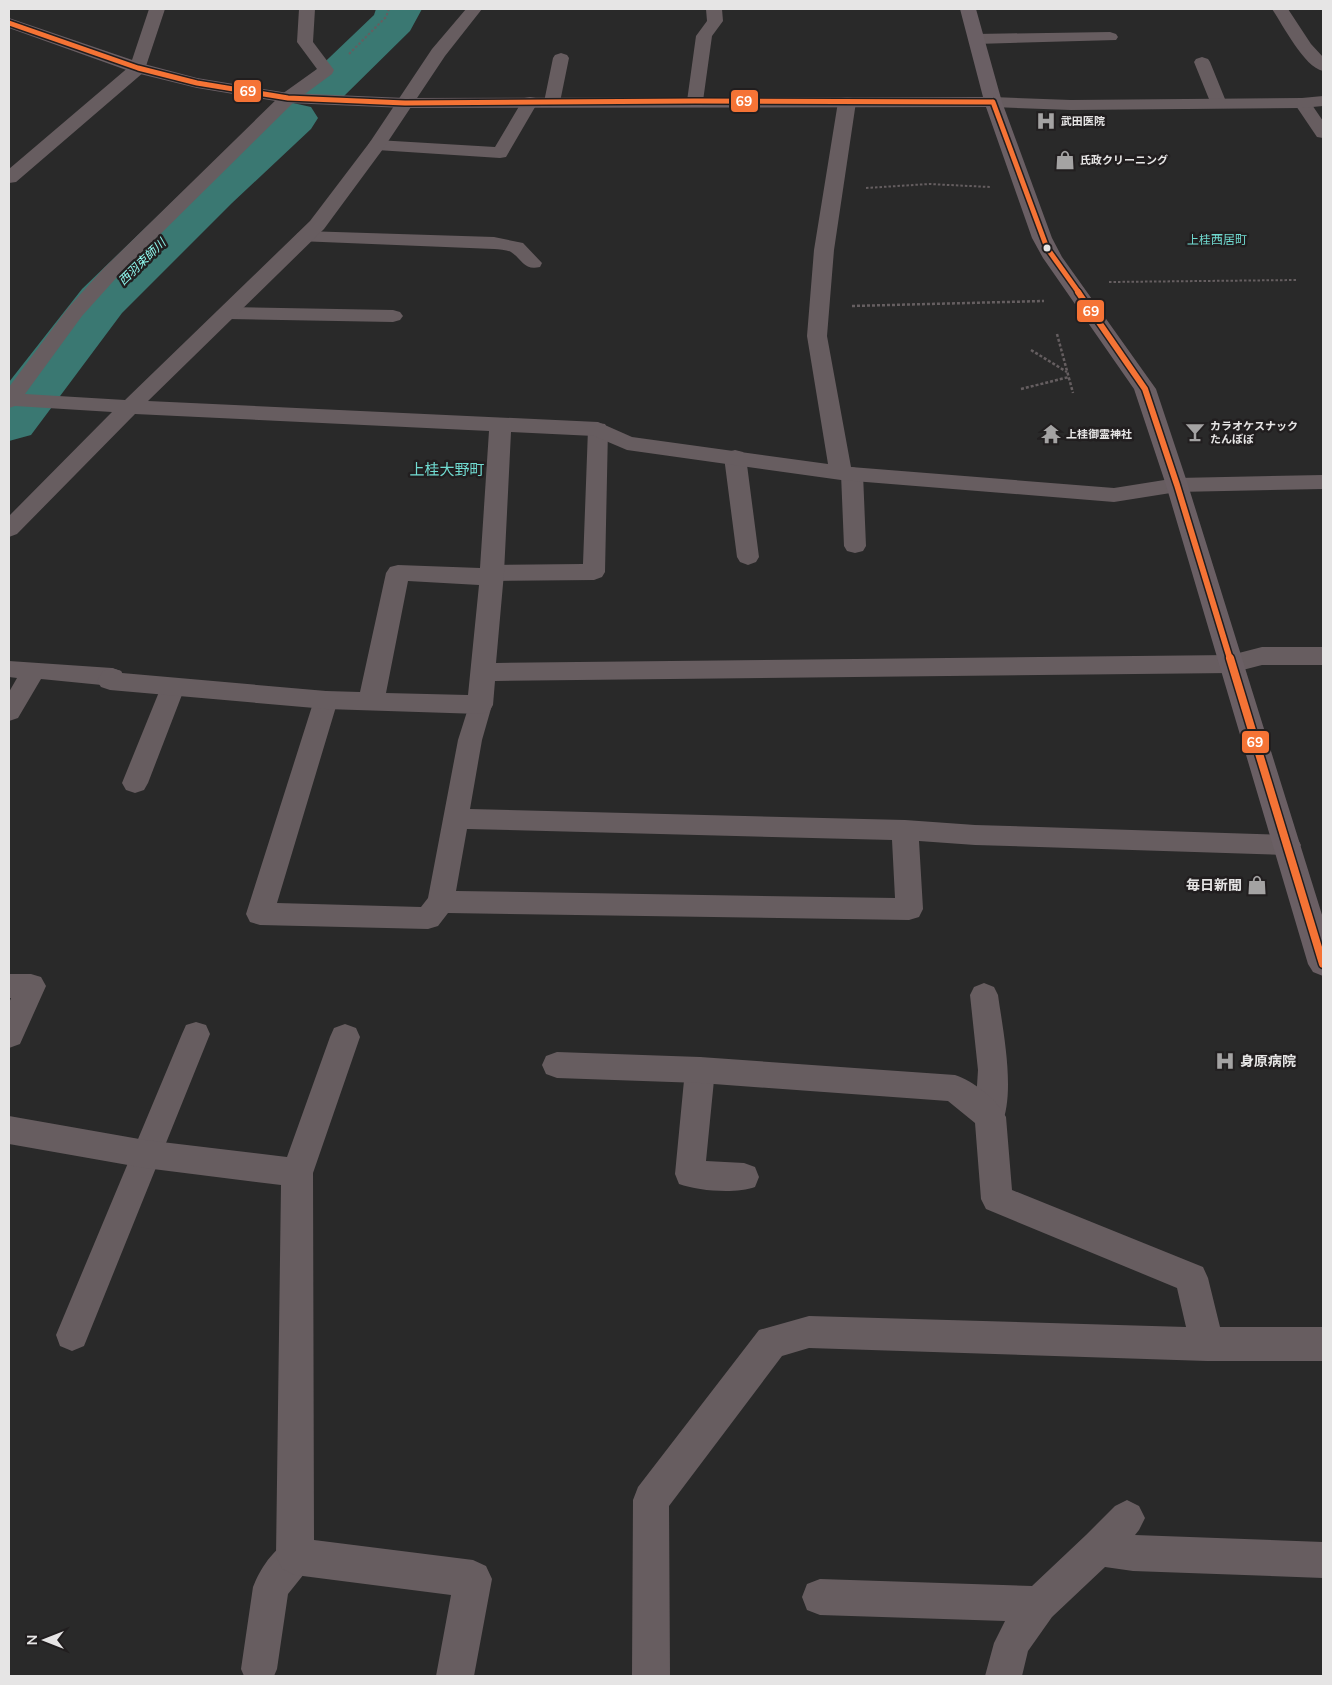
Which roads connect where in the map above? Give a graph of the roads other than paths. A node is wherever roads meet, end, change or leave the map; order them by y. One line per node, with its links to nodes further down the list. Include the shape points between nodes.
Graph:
1 (157, 9): 13 (street)
2 (307, 9): 14 (street, via 305,42 326,70)
3 (474, 9): 21 (street, via 438,53)
4 (714, 9): 15 (lane, via 715,21 704,36)
5 (968, 9): 9 (main road)
6 (1280, 9): 12 (lane, via 1305,47)
7 (9, 23): 13 (main road)
8 (1110, 37): 9 (lane)
9 (976, 39): 20 (main road)
10 (561, 58): 18 (lane)
11 (1202, 62): 23 (lane)
12 (1323, 66)
13 (138, 68): 14 (main road, via 196,83); 26 (street)
14 (288, 98): 21 (main road); 31 (street, via 111,272 75,312)
15 (695, 101): 18 (main road); 19 (main road)
16 (1323, 101): 22 (street)
17 (530, 102): 18 (main road); 21 (main road); 25 (lane, via 500,153)
18 (552, 102)
19 (847, 102): 20 (main road); 36 (street, via 824,250 816,336)
20 (993, 102): 23 (street); 38 (main road, via 1047,248 1145,389)
21 (406, 103): 25 (street)
22 (1302, 103): 23 (street); 24 (lane)
23 (1219, 104)
24 (1323, 133)
25 (377, 145): 27 (street, via 317,225)
26 (9, 178)
27 (304, 237): 28 (lane, via 494,244 516,247); 29 (street)
28 (532, 263)
29 (228, 313): 30 (lane); 32 (street)
30 (393, 316)
31 (10, 400): 32 (street)
32 (130, 407): 33 (street); 39 (street)
33 (500, 424): 34 (street); 42 (street)
34 (598, 429): 35 (street, via 627,443); 42 (lane, via 594,572)
35 (735, 457): 36 (street); 41 (lane)
36 (846, 474): 38 (street, via 1114,495); 40 (lane)
37 (1323, 482): 38 (street)
38 (1177, 485): 44 (main road)
39 (9, 529)
40 (855, 546)
41 (748, 557)
42 (492, 575): 47 (street); 51 (street, via 398,573)
43 (1323, 656): 44 (street, via 1262,656)
44 (1231, 664): 47 (street); 57 (main road)
45 (9, 668): 46 (lane)
46 (34, 670): 48 (lane); 53 (lane)
47 (483, 672): 52 (street)
48 (112, 677): 49 (street, via 110,681)
49 (173, 687): 50 (street); 54 (lane)
50 (326, 700): 51 (street); 58 (lane, via 260,914 428,918)
51 (371, 702): 52 (street)
52 (480, 705): 55 (lane)
53 (9, 712)
54 (135, 783)
55 (455, 819): 56 (lane); 58 (lane)
56 (905, 830): 57 (lane); 58 (lane, via 908,909)
57 (1288, 845): 59 (main road)
58 (441, 902)
59 (1323, 964)
60 (9, 986): 63 (street, via 31,986)
61 (984, 995): 67 (lane, via 993,1070)
62 (196, 1034): 69 (lane)
63 (9, 1035)
64 (345, 1037): 70 (street)
65 (557, 1065): 66 (street)
66 (700, 1070): 67 (street, via 955,1088); 71 (lane, via 690,1174)
67 (990, 1117): 73 (street, via 997,1199 1190,1278)
68 (9, 1130): 69 (street)
69 (146, 1154): 70 (street); 72 (lane)
70 (297, 1173): 77 (street)
71 (744, 1177)
72 (72, 1335)
73 (1207, 1344): 74 (street); 83 (street, via 809,1332 771,1342 651,1500)
74 (1323, 1344)
75 (1127, 1518): 76 (lane)
76 (1100, 1548): 78 (lane, via 1133,1553); 80 (lane)
77 (295, 1556): 81 (lane, via 271,1587); 82 (street, via 473,1579)
78 (1323, 1560)
79 (820, 1597): 80 (lane)
80 (1039, 1604): 84 (lane, via 1012,1643)
81 (259, 1670)
82 (455, 1676)
83 (651, 1676)
84 (1004, 1676)

